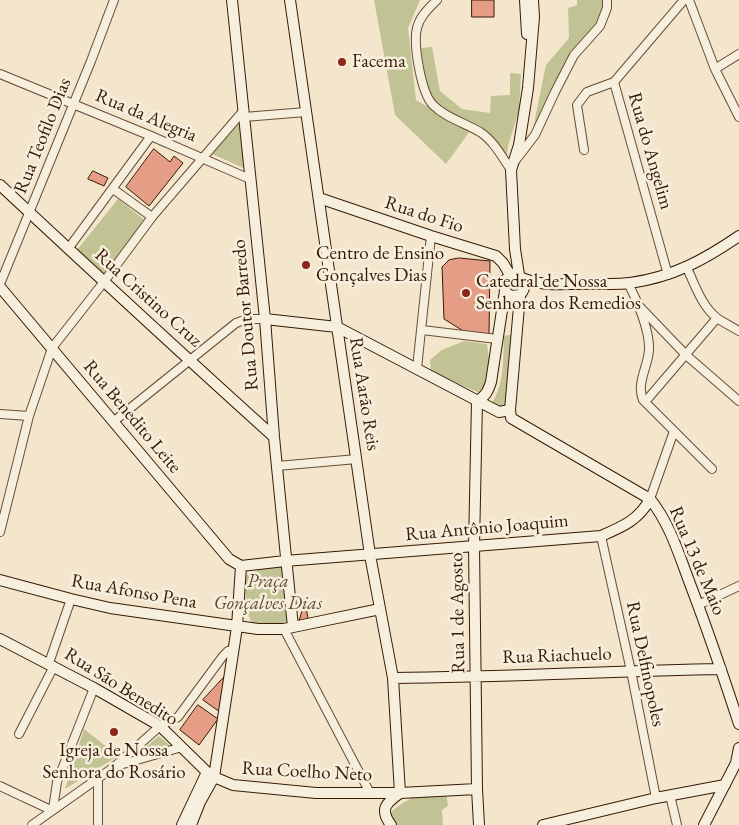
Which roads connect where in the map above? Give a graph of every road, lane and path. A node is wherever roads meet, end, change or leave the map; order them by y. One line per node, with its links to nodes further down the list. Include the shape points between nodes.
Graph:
1 (114, 0): 15 (street, Rua Teofilo Dias)
2 (232, 0): 17 (main road, Rua Doutor Barredo)
3 (290, 0): 16 (main road, Rua Aarão Reis)
4 (437, 0): 22 (street, via 421,19 416,37 423,84 429,100 442,112 487,137)
5 (525, 0): 11 (main road)
6 (533, 0): 11 (main road)
7 (607, 0): 22 (street, via 600,26 574,55 535,135)
8 (684, 0): 14 (street, Rua do Angelim)
9 (689, 0): 12 (street)
10 (739, 54): 12 (street)
11 (529, 66): 22 (main road, via 520,137)
12 (715, 69): 18 (street)
13 (0, 74): 15 (street, Rua da Alegria)
14 (614, 82): 20 (street, via 587,92 577,105); 33 (street, Rua do Angelim)
15 (74, 104): 19 (street, Rua da Alegria); 27 (street, Rua Teofilo Dias)
16 (306, 112): 17 (street); 26 (main road, Rua Aarão Reis)
17 (244, 113): 21 (street); 23 (main road, Rua Doutor Barredo)
18 (739, 117)
19 (151, 136): 21 (street, Rua da Alegria); 25 (street)
20 (584, 150)
21 (202, 157): 23 (street, Rua da Alegria); 28 (street)
22 (512, 167): 34 (main road)
23 (250, 179): 43 (main road, Rua Doutor Barredo)
24 (0, 185): 27 (main road, Rua Cristino Cruz)
25 (113, 190): 28 (street); 31 (street)
26 (319, 198): 29 (main road, Rua do Fio); 44 (main road, Rua Aarão Reis)
27 (29, 212): 31 (main road, Rua Cristino Cruz); 38 (street, Rua Teofilo Dias)
28 (152, 217): 35 (street)
29 (432, 236): 34 (main road, Rua do Fio, via 496,256); 45 (street)
30 (739, 236): 32 (main road)
31 (68, 249): 35 (main road, Rua Cristino Cruz)
32 (688, 268): 33 (main road); 42 (street, via 701,297)
33 (668, 275): 36 (main road)
34 (516, 276): 37 (main road); 39 (main road, via 504,281); 40 (main road, via 525,285)
35 (104, 283): 48 (street); 50 (main road, Rua Cristino Cruz)
36 (628, 283): 37 (main road); 41 (street)
37 (560, 284): 40 (main road)
38 (0, 285): 48 (main road, Rua Benedito Leite)
39 (504, 291): 40 (main road, via 513,296); 47 (main road)
40 (521, 293): 55 (main road)
41 (638, 305): 49 (street); 54 (street, via 649,348 640,387)
42 (717, 318): 46 (street); 49 (street)
43 (265, 319): 44 (main road); 50 (street, via 241,320); 60 (main road, Rua Doutor Barredo)
44 (337, 327): 51 (main road); 61 (main road, Rua Aarão Reis)
45 (422, 330): 47 (street); 51 (street)
46 (739, 331)
47 (497, 339): 52 (main road, via 488,391)
48 (52, 348): 57 (street); 58 (main road, Rua Benedito Leite)
49 (686, 355): 53 (street); 54 (street)
50 (190, 360): 58 (street); 60 (main road, Rua Cristino Cruz)
51 (417, 368): 52 (main road)
52 (477, 401): 55 (main road, via 499,412); 67 (main road, Rua 1 de Agosto)
53 (739, 401)
54 (646, 402): 59 (street)
55 (510, 410): 64 (main road, via 513,420)
56 (0, 414): 57 (street)
57 (29, 416): 65 (street)
58 (113, 422): 70 (main road, Rua Benedito Leite, via 230,558)
59 (674, 431): 63 (street); 64 (street, Rua Antônio Joaquim)
60 (274, 437): 62 (main road, Rua Doutor Barredo)
61 (357, 458): 62 (street); 68 (main road, Rua Aarão Reis)
62 (276, 466): 69 (main road, Rua Doutor Barredo)
63 (712, 469)
64 (650, 499): 66 (main road, Rua Antônio Joaquim, via 638,517); 74 (main road, Rua 13 de Maio, via 667,525)
65 (0, 532)
66 (601, 536): 67 (main road, Rua Antônio Joaquim); 82 (street, Rua Delfinopoles)
67 (474, 546): 68 (main road, Rua Antônio Joaquim); 83 (main road, Rua 1 de Agosto)
68 (370, 555): 69 (main road, Rua Antônio Joaquim); 75 (main road, Rua Aarão Reis)
69 (285, 561): 70 (main road, Rua Antônio Joaquim); 77 (main road, Rua Doutor Barredo)
70 (241, 566): 76 (main road)
71 (0, 580): 73 (main road, Rua Afonso Pena)
72 (739, 586): 74 (street)
73 (71, 600): 76 (main road, Rua Afonso Pena); 80 (street)
74 (698, 605): 81 (main road, Rua 13 de Maio)
75 (380, 609): 77 (main road, Rua Afonso Pena); 84 (main road, Rua Aarão Reis)
76 (237, 627): 77 (main road, Rua Afonso Pena); 79 (main road)
77 (288, 628): 98 (street)
78 (0, 639): 80 (main road, Rua São Benedito)
79 (234, 650): 87 (street, via 223,656 178,717); 93 (main road)
80 (52, 664): 85 (main road, Rua São Benedito); 88 (street)
81 (721, 669): 82 (main road, Rua Riachuelo); 86 (main road, Rua 13 de Maio)
82 (631, 671): 83 (main road, Rua Riachuelo); 101 (street, Rua Delfinopoles)
83 (476, 677): 84 (main road, Rua Riachuelo); 97 (main road, Rua 1 de Agosto)
84 (393, 678): 99 (main road, Rua Aarão Reis)
85 (94, 688): 87 (main road, Rua São Benedito); 102 (street, via 57,782)
86 (739, 724)
87 (160, 726): 89 (main road, Rua São Benedito); 92 (street)
88 (19, 734)
89 (182, 747): 92 (street); 93 (main road, Rua São Benedito)
90 (739, 748): 91 (main road)
91 (738, 763): 95 (main road)
92 (114, 767): 94 (street)
93 (210, 774): 98 (main road, Rua Coelho Neto, via 233,785 316,793); 105 (main road); 106 (main road)
94 (98, 777): 102 (street); 104 (street)
95 (725, 785): 100 (main road); 111 (main road)
96 (0, 786): 102 (street)
97 (477, 789): 99 (main road, Rua Coelho Neto); 108 (main road, Rua 1 de Agosto)
98 (370, 793): 99 (main road, Rua Coelho Neto)
99 (400, 793): 107 (main road, via 385,806 386,818)
100 (670, 795): 101 (main road); 110 (street)
101 (656, 798): 109 (main road)
102 (52, 809): 103 (street)
103 (32, 825)
104 (98, 825)
105 (182, 825)
106 (191, 825)
107 (391, 825)
108 (479, 825)
109 (543, 825)
110 (677, 825)
111 (704, 825)

